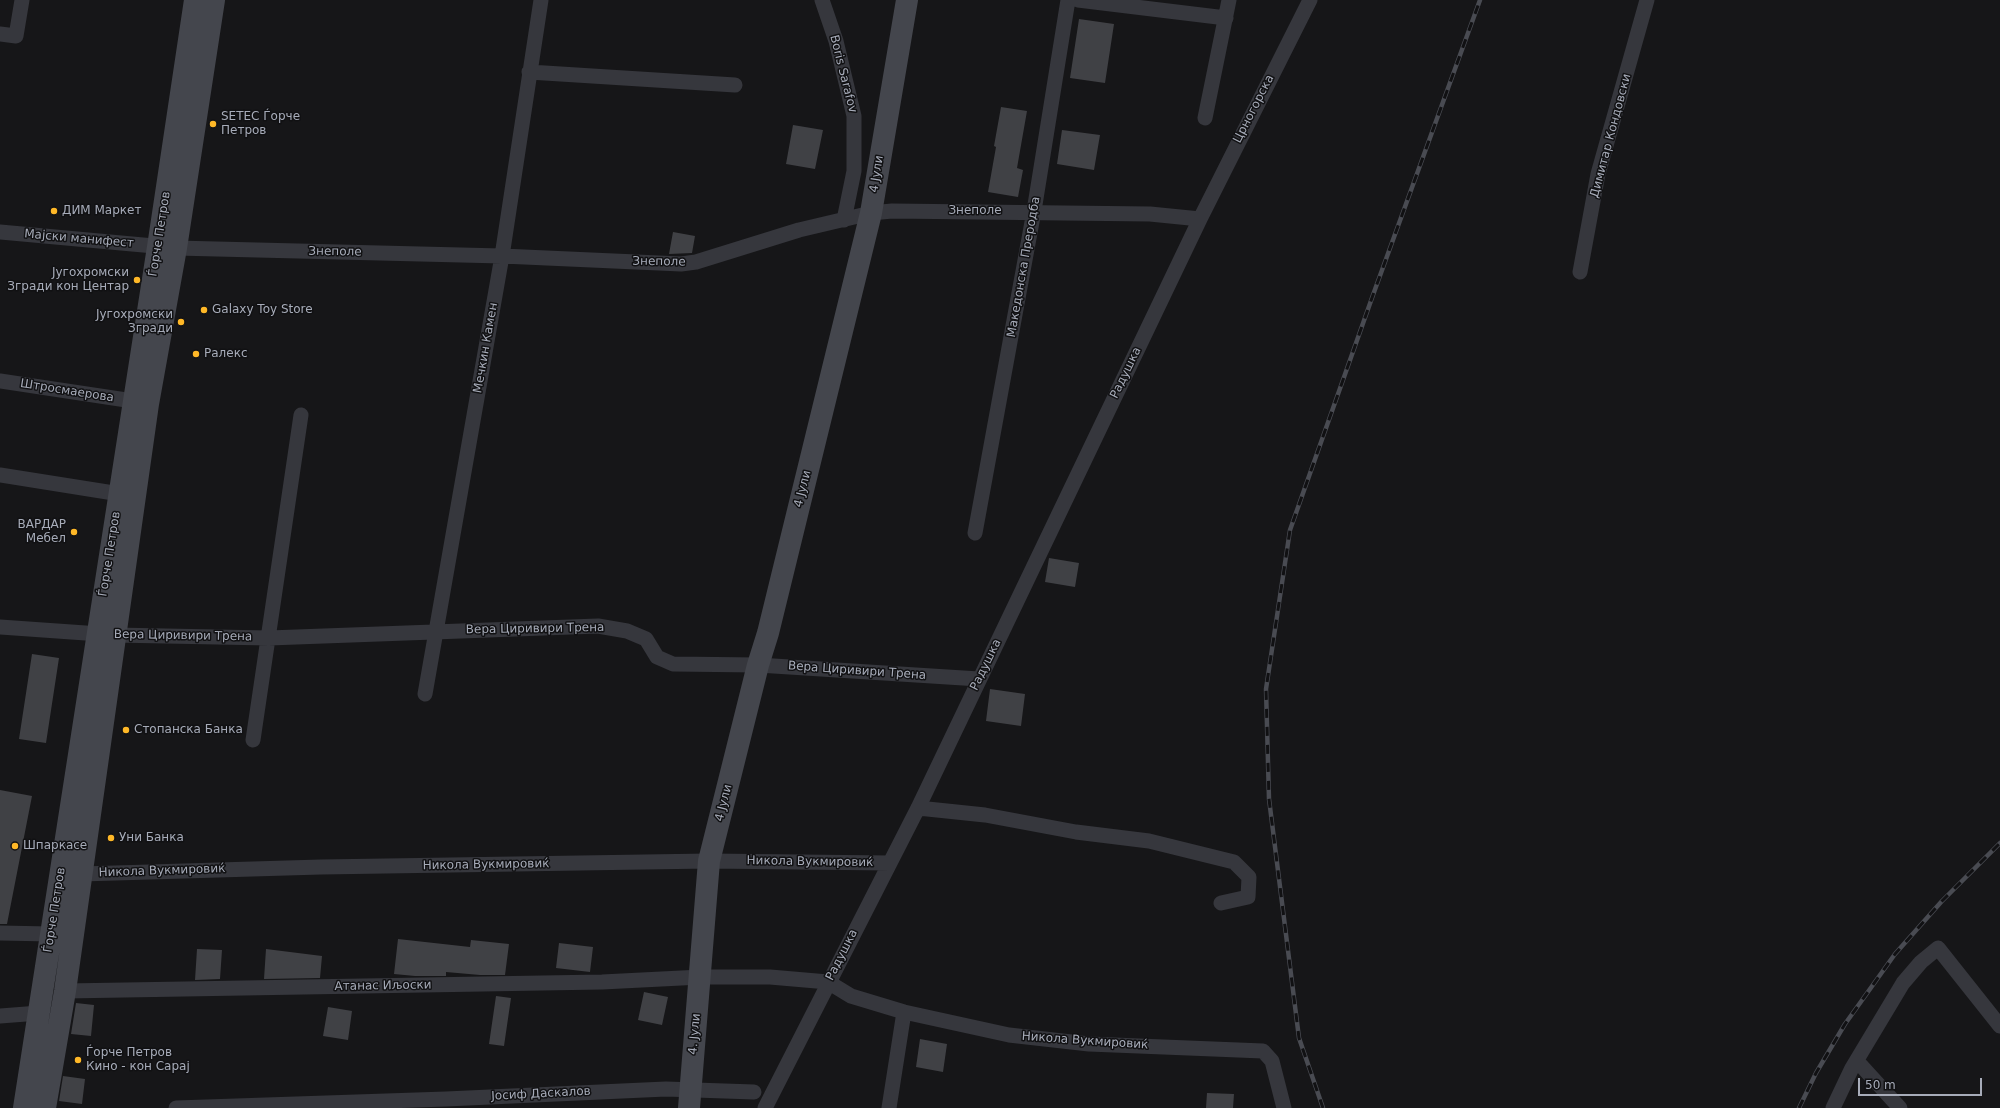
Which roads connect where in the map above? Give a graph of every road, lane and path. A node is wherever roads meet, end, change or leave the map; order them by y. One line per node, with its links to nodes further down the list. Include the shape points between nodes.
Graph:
1 (22, 0): 13 (street, via 16,36)
2 (195, 0): 22 (street, Ѓорче Петров)
3 (214, 0): 22 (street, Ѓорче Петров)
4 (541, 0): 14 (street, Мечкин Камен)
5 (822, 0): 20 (street, Boris Sarafov, via 836,42 854,116 854,171)
6 (907, 0): 18 (street, 4 Јули)
7 (1068, 0): 17 (street, Македонска Преродба)
8 (1078, 0): 12 (street)
9 (1229, 0): 12 (street)
10 (1310, 0): 19 (street, Црногорска)
11 (1647, 0): 24 (street, Димитар Кондовски, via 1598,174)
12 (1226, 18): 16 (street)
13 (0, 34)
14 (529, 72): 15 (street); 23 (street, Мечкин Камен)
15 (735, 85)
16 (1205, 118)
17 (1034, 211): 18 (street, Знеполе); 19 (street, Знеполе); 30 (street, Македонска Преродба)
18 (871, 213): 20 (street, Знеполе); 35 (street, 4 Јули, via 768,633)
19 (1200, 218): 36 (street, Радушка)
20 (844, 220): 23 (street, Знеполе, via 799,230 696,262 681,264)
21 (0, 232): 22 (street, Мајски манифест)
22 (167, 248): 23 (street, Знеполе); 26 (street, Ѓорче Петров); 33 (street, Ѓорче Петров, via 148,404)
23 (502, 256): 32 (street, Мечкин Камен)
24 (1580, 272)
25 (0, 381): 26 (street, Штросмаерова)
26 (133, 402): 29 (street, Ѓорче Петров)
27 (301, 415): 34 (street, Вера Циривири Трена)
28 (0, 474): 29 (street)
29 (120, 494): 33 (street, Ѓорче Петров)
30 (975, 532)
31 (0, 627): 33 (street, Вера Циривири Трена)
32 (436, 632): 34 (street, Вера Циривири Трена); 35 (street, Вера Циривири Трена, via 598,626 627,631 646,639 657,656 673,664); 37 (street, Мечкин Камен)
33 (106, 634): 34 (street, Вера Циривири Трена); 42 (street, Ѓорче Петров); 45 (street, Ѓорче Петров)
34 (269, 638): 38 (street, Вера Циривири Трена)
35 (758, 664): 36 (street, Вера Циривири Трена); 40 (street, 4 Јули)
36 (979, 679): 39 (street, Радушка)
37 (425, 694)
38 (253, 740)
39 (918, 808): 41 (street, Радушка); 43 (street, via 985,815 1076,832 1149,841 1234,862 1249,877 1248,897)
40 (709, 861): 41 (street, Никола Вукмировиќ); 42 (street, Никола Вукмировиќ, via 321,867); 46 (street, 4 Јули)
41 (890, 863): 47 (street, Радушка)
42 (81, 874): 48 (street, Ѓорче Петров)
43 (1221, 903)
44 (0, 933): 45 (street)
45 (51, 934): 50 (street, Ѓорче Петров)
46 (701, 977): 47 (street, Никола Вукмировиќ, via 770,977); 48 (street, Aтанас Иљоски, via 594,982); 55 (street, 4. Јули)
47 (828, 982): 49 (street, Никола Вукмировиќ, via 851,996); 59 (street, Радушка)
48 (64, 991): 57 (street, Ѓорче Петров)
49 (904, 1012): 60 (street); 61 (street, Никола Вукмировиќ, via 1009,1035 1089,1044 1263,1052 1272,1061)
50 (39, 1013): 51 (street); 56 (street, Ѓорче Петров)
51 (0, 1016)
52 (2000, 1026): 53 (street, via 1938,948 1921,962 1903,983)
53 (1857, 1061): 62 (street); 63 (street)
54 (754, 1092): 55 (street, Јосиф Даскалов)
55 (690, 1099): 58 (street, Јосиф Даскалов, via 666,1089)
56 (24, 1108)
57 (45, 1108)
58 (176, 1108)
59 (765, 1108)
60 (889, 1108)
61 (1284, 1108)
62 (1833, 1108)
63 (1900, 1108)

